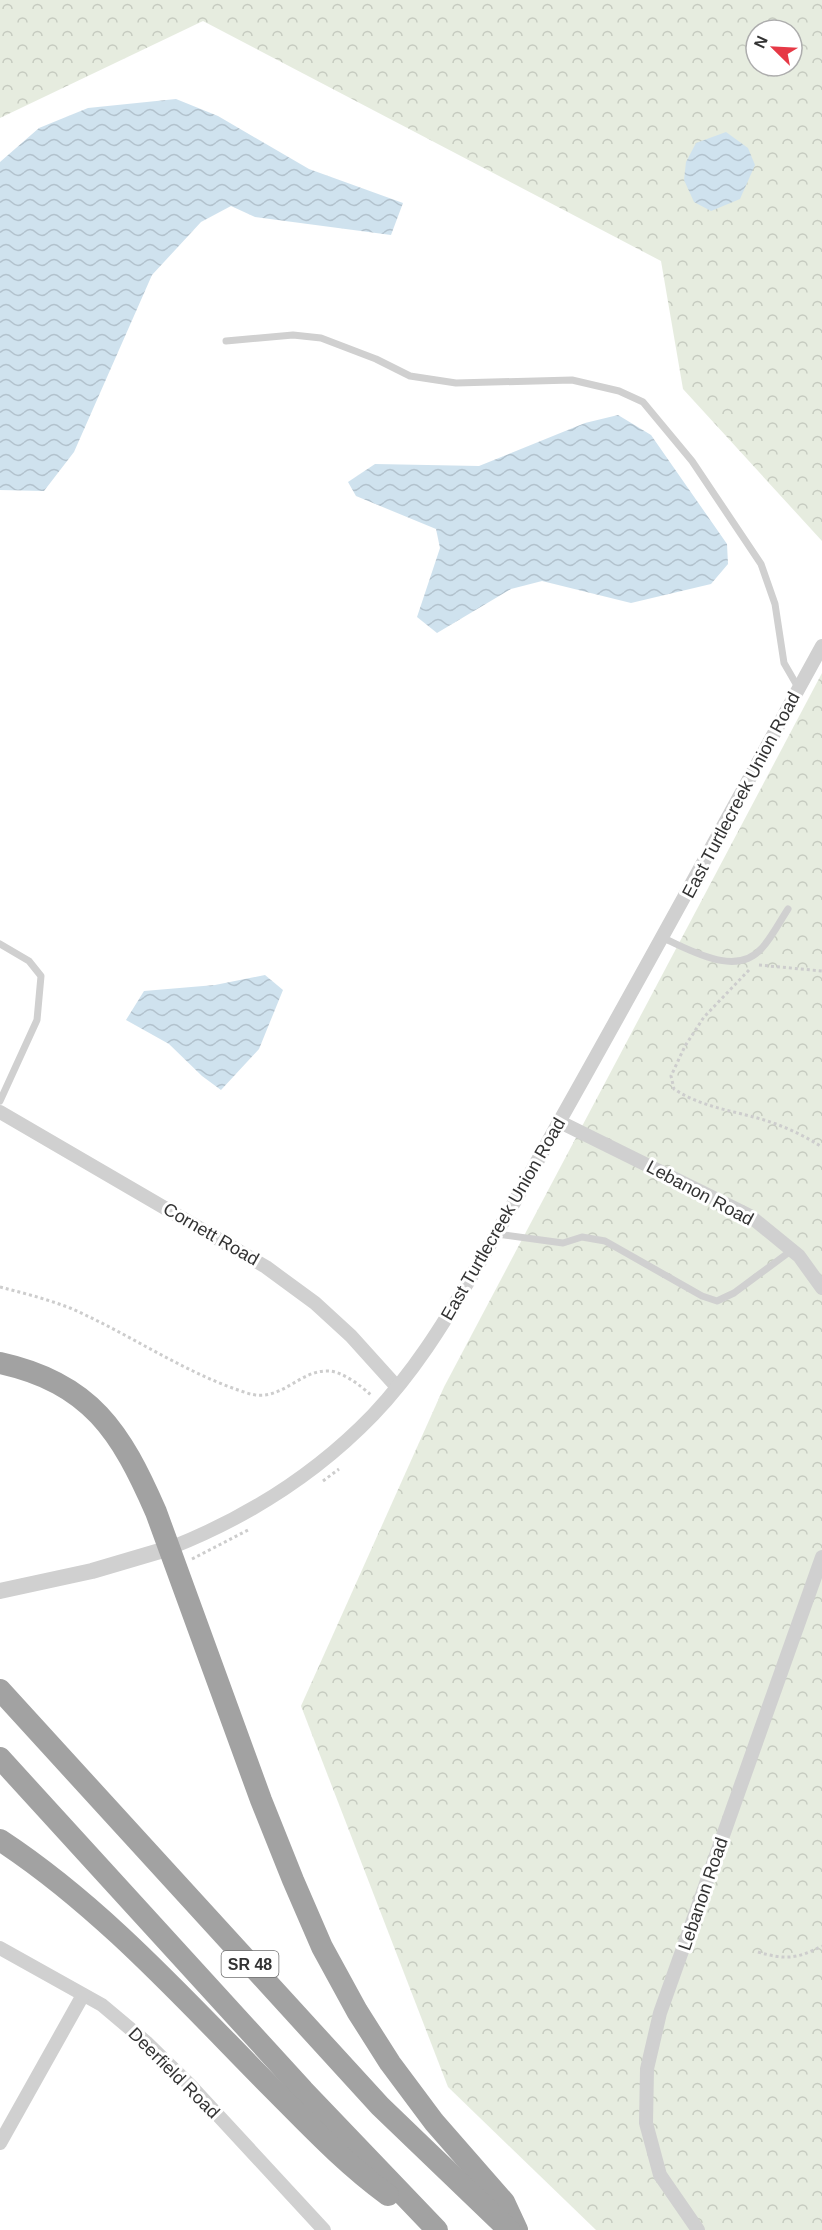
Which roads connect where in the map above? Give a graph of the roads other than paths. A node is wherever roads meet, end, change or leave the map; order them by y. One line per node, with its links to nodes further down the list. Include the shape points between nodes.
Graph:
1 (226, 341): 3 (lane, via 293,335 321,338 410,376 456,383 572,380 619,391 644,402 692,461 761,564 775,604 784,663)
2 (822, 646): 3 (street, East Turtlecreek Union Road)
3 (799, 689): 5 (street, East Turtlecreek Union Road)
4 (788, 909): 5 (lane, via 762,949 736,962 699,954)
5 (663, 938): 9 (street, East Turtlecreek Union Road)
6 (0, 944): 7 (lane, via 29,961 41,976 37,1020)
7 (0, 1101)
8 (0, 1112): 14 (street, Cornett Road, via 266,1267 323,1309)
9 (560, 1122): 10 (street, East Turtlecreek Union Road); 11 (street, Lebanon Road, via 750,1216)
10 (497, 1234): 11 (lane, via 563,1243 582,1237 605,1241 717,1301); 14 (street, East Turtlecreek Union Road, via 443,1325)
11 (792, 1250): 12 (street, Lebanon Road)
12 (822, 1288)
13 (0, 1364): 15 (highway, via 53,1381 93,1408 110,1426 137,1467)
14 (397, 1387): 15 (street, East Turtlecreek Union Road, via 341,1446 293,1484)
15 (172, 1556): 17 (street, East Turtlecreek Union Road); 27 (highway, via 261,1800 322,1947 390,2063 434,2122 504,2202)
16 (822, 1557): 28 (street, Lebanon Road, via 660,2013 647,2069 646,2123 660,2175)
17 (0, 1591)
18 (0, 1690): 26 (highway, SR 48, via 380,2106)
19 (0, 1758): 25 (highway, SR 48)
20 (0, 1840): 25 (highway, via 56,1879 103,1919 359,2174)
21 (0, 1948): 22 (street, Deerfield Road)
22 (83, 1995): 23 (street); 24 (street, Deerfield Road, via 146,2042)
23 (0, 2143)
24 (324, 2230)
25 (436, 2230)
26 (509, 2230)
27 (517, 2230)
28 (698, 2230)

